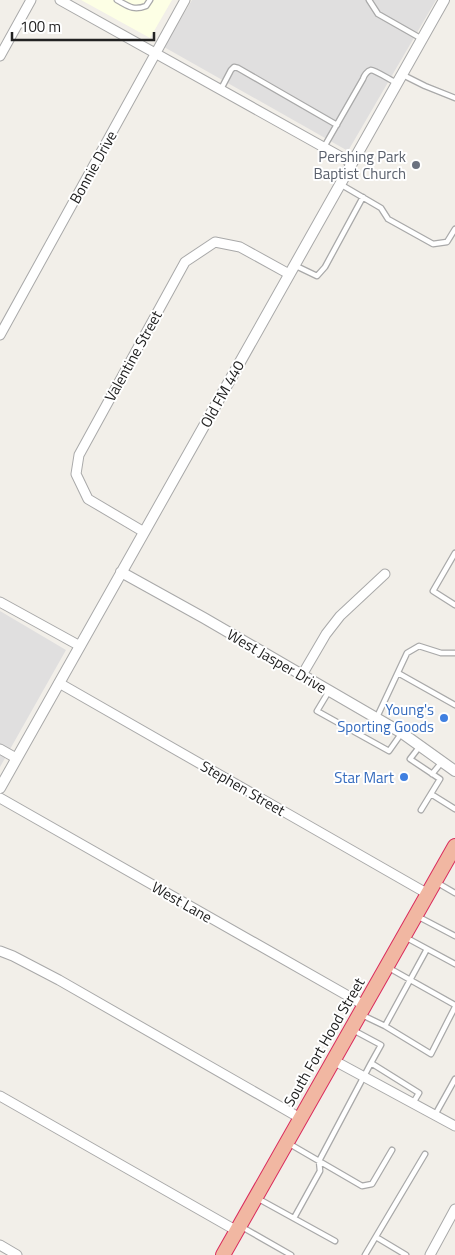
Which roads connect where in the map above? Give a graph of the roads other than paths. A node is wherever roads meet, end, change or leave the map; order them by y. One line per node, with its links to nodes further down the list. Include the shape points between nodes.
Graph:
1 (31, 0): 10 (street)
2 (60, 0): 9 (street)
3 (117, 0): 4 (lane, via 137,9 146,6)
4 (150, 0)
5 (185, 0): 9 (street, Bonnie Drive)
6 (369, 0): 8 (lane, via 378,14)
7 (444, 0): 8 (street, Old FM 440)
8 (422, 39): 11 (street, Old FM 440)
9 (156, 53): 12 (street); 22 (street, Bonnie Drive)
10 (0, 56)
11 (399, 79): 13 (lane); 14 (lane, via 368,71); 16 (street, Old FM 440)
12 (221, 89): 14 (lane, via 231,70 238,68); 15 (street)
13 (455, 98)
14 (337, 125): 15 (lane)
15 (324, 147): 16 (street)
16 (352, 163): 17 (street, Old FM 440)
17 (340, 184): 18 (lane); 20 (street, Old FM 440)
18 (363, 198): 19 (lane, via 381,208 388,219 433,244 447,242); 20 (lane, via 317,276)
19 (455, 229)
20 (294, 264): 21 (street, Old FM 440)
21 (289, 274): 23 (street, Old FM 440); 23 (street, Valentine Street, via 240,247 215,242 185,262 79,455 76,474 88,499)
22 (0, 335)
23 (144, 532): 25 (street, Old FM 440)
24 (455, 553): 28 (lane, via 433,591)
25 (121, 572): 29 (street, Old FM 440); 32 (street, West Jasper Drive)
26 (385, 574): 32 (street, via 340,616)
27 (0, 602): 29 (street)
28 (455, 606)
29 (80, 646): 33 (street, Old FM 440)
30 (455, 653): 31 (lane, via 441,653 419,646 407,653)
31 (398, 673): 35 (lane); 36 (lane)
32 (302, 675): 34 (street, West Jasper Drive)
33 (59, 683): 40 (street, Old FM 440); 50 (street, Stephen Street)
34 (329, 691): 36 (street, West Jasper Drive); 37 (lane, via 317,711 389,751)
35 (455, 705)
36 (376, 719): 37 (street, West Jasper Drive)
37 (402, 733): 38 (street, West Jasper Drive)
38 (420, 746): 41 (street, West Jasper Drive); 43 (lane, via 410,759)
39 (0, 749): 40 (street)
40 (16, 758): 44 (street, Old FM 440)
41 (442, 762): 42 (street, West Jasper Drive); 43 (lane)
42 (455, 771)
43 (432, 774): 45 (lane, via 440,779)
44 (0, 788)
45 (431, 794): 47 (lane); 48 (lane)
46 (0, 798): 61 (street, West Lane)
47 (455, 809)
48 (421, 810)
49 (455, 846): 50 (highway, South Fort Hood Street, via 447,865)
50 (431, 887): 51 (lane); 52 (highway, South Fort Hood Street)
51 (455, 893)
52 (416, 915): 53 (highway, South Fort Hood Street); 54 (lane)
53 (403, 936): 55 (lane); 58 (highway, South Fort Hood Street)
54 (455, 936)
55 (427, 949): 57 (lane); 59 (lane)
56 (0, 952): 71 (street, via 59,980)
57 (455, 964)
58 (386, 966): 59 (lane); 61 (highway, South Fort Hood Street)
59 (410, 980): 60 (lane); 62 (lane)
60 (455, 1006): 62 (lane, via 431,1054)
61 (362, 1009): 62 (lane); 63 (highway, South Fort Hood Street)
62 (384, 1026)
63 (350, 1029): 64 (highway, South Fort Hood Street); 65 (lane, via 381,1045)
64 (333, 1060): 66 (street); 71 (highway, South Fort Hood Street)
65 (371, 1063): 66 (lane); 69 (lane, via 419,1093)
66 (364, 1076): 69 (street); 76 (lane)
67 (455, 1079): 70 (lane)
68 (0, 1096): 80 (street)
69 (413, 1103): 70 (street)
70 (435, 1115): 72 (street)
71 (300, 1118): 73 (highway, South Fort Hood Street)
72 (455, 1126)
73 (286, 1142): 76 (lane); 77 (highway, South Fort Hood Street)
74 (392, 1150): 76 (lane, via 372,1184 362,1186)
75 (424, 1154): 81 (lane)
76 (319, 1160): 79 (lane, via 320,1171)
77 (256, 1198): 79 (lane); 80 (highway, South Fort Hood Street)
78 (455, 1209): 89 (street)
79 (294, 1218): 82 (lane)
80 (238, 1229): 85 (highway, South Fort Hood Street); 86 (lane)
81 (376, 1237): 87 (lane); 88 (lane)
82 (335, 1241)
83 (0, 1245): 84 (street)
84 (17, 1255)
85 (223, 1255)
86 (291, 1255)
87 (365, 1255)
88 (406, 1255)
89 (430, 1255)

